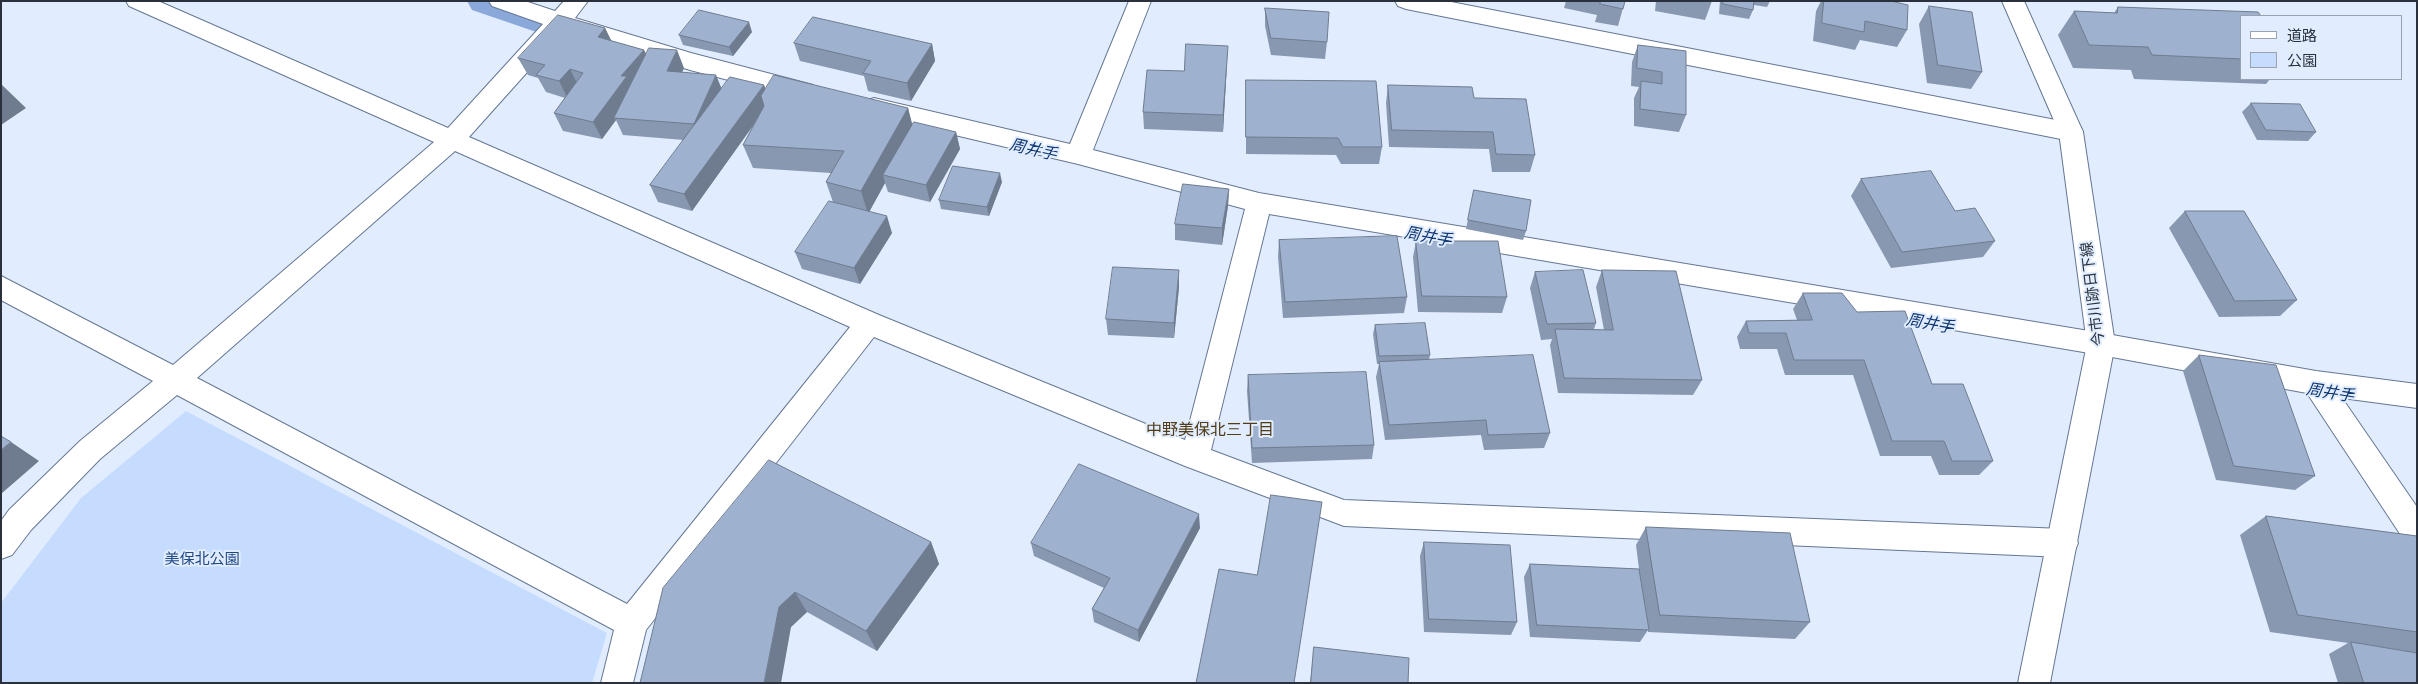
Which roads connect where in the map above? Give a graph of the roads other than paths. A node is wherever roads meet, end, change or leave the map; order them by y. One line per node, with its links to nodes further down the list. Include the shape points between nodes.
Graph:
1 (137, 1): 11 (street)
2 (500, 1): 7 (street)
3 (577, 1): 7 (street)
4 (1140, 1): 12 (street)
5 (1406, 1): 10 (street)
6 (2013, 1): 10 (street, 今市川跡日下線)
7 (559, 22): 8 (street, via 756,80); 11 (street)
8 (824, 96)
9 (854, 103): 12 (street)
10 (2071, 132): 16 (street, 今市川跡日下線)
11 (451, 141): 15 (street); 17 (street)
12 (1078, 155): 13 (street)
13 (1259, 203): 16 (street); 20 (street)
14 (1, 287): 17 (street)
15 (868, 323): 20 (street); 24 (street)
16 (2101, 344): 18 (street); 22 (street, 今市川跡日下線)
17 (176, 379): 23 (street, via 90,450 20,520); 24 (street)
18 (2316, 383): 19 (street); 21 (street)
19 (2417, 396)
20 (1195, 458): 22 (street, via 1344,513)
21 (2417, 533)
22 (2063, 543): 26 (street, 今市川跡日下線)
23 (1, 545)
24 (632, 623): 25 (street)
25 (617, 683)
26 (2034, 683)

